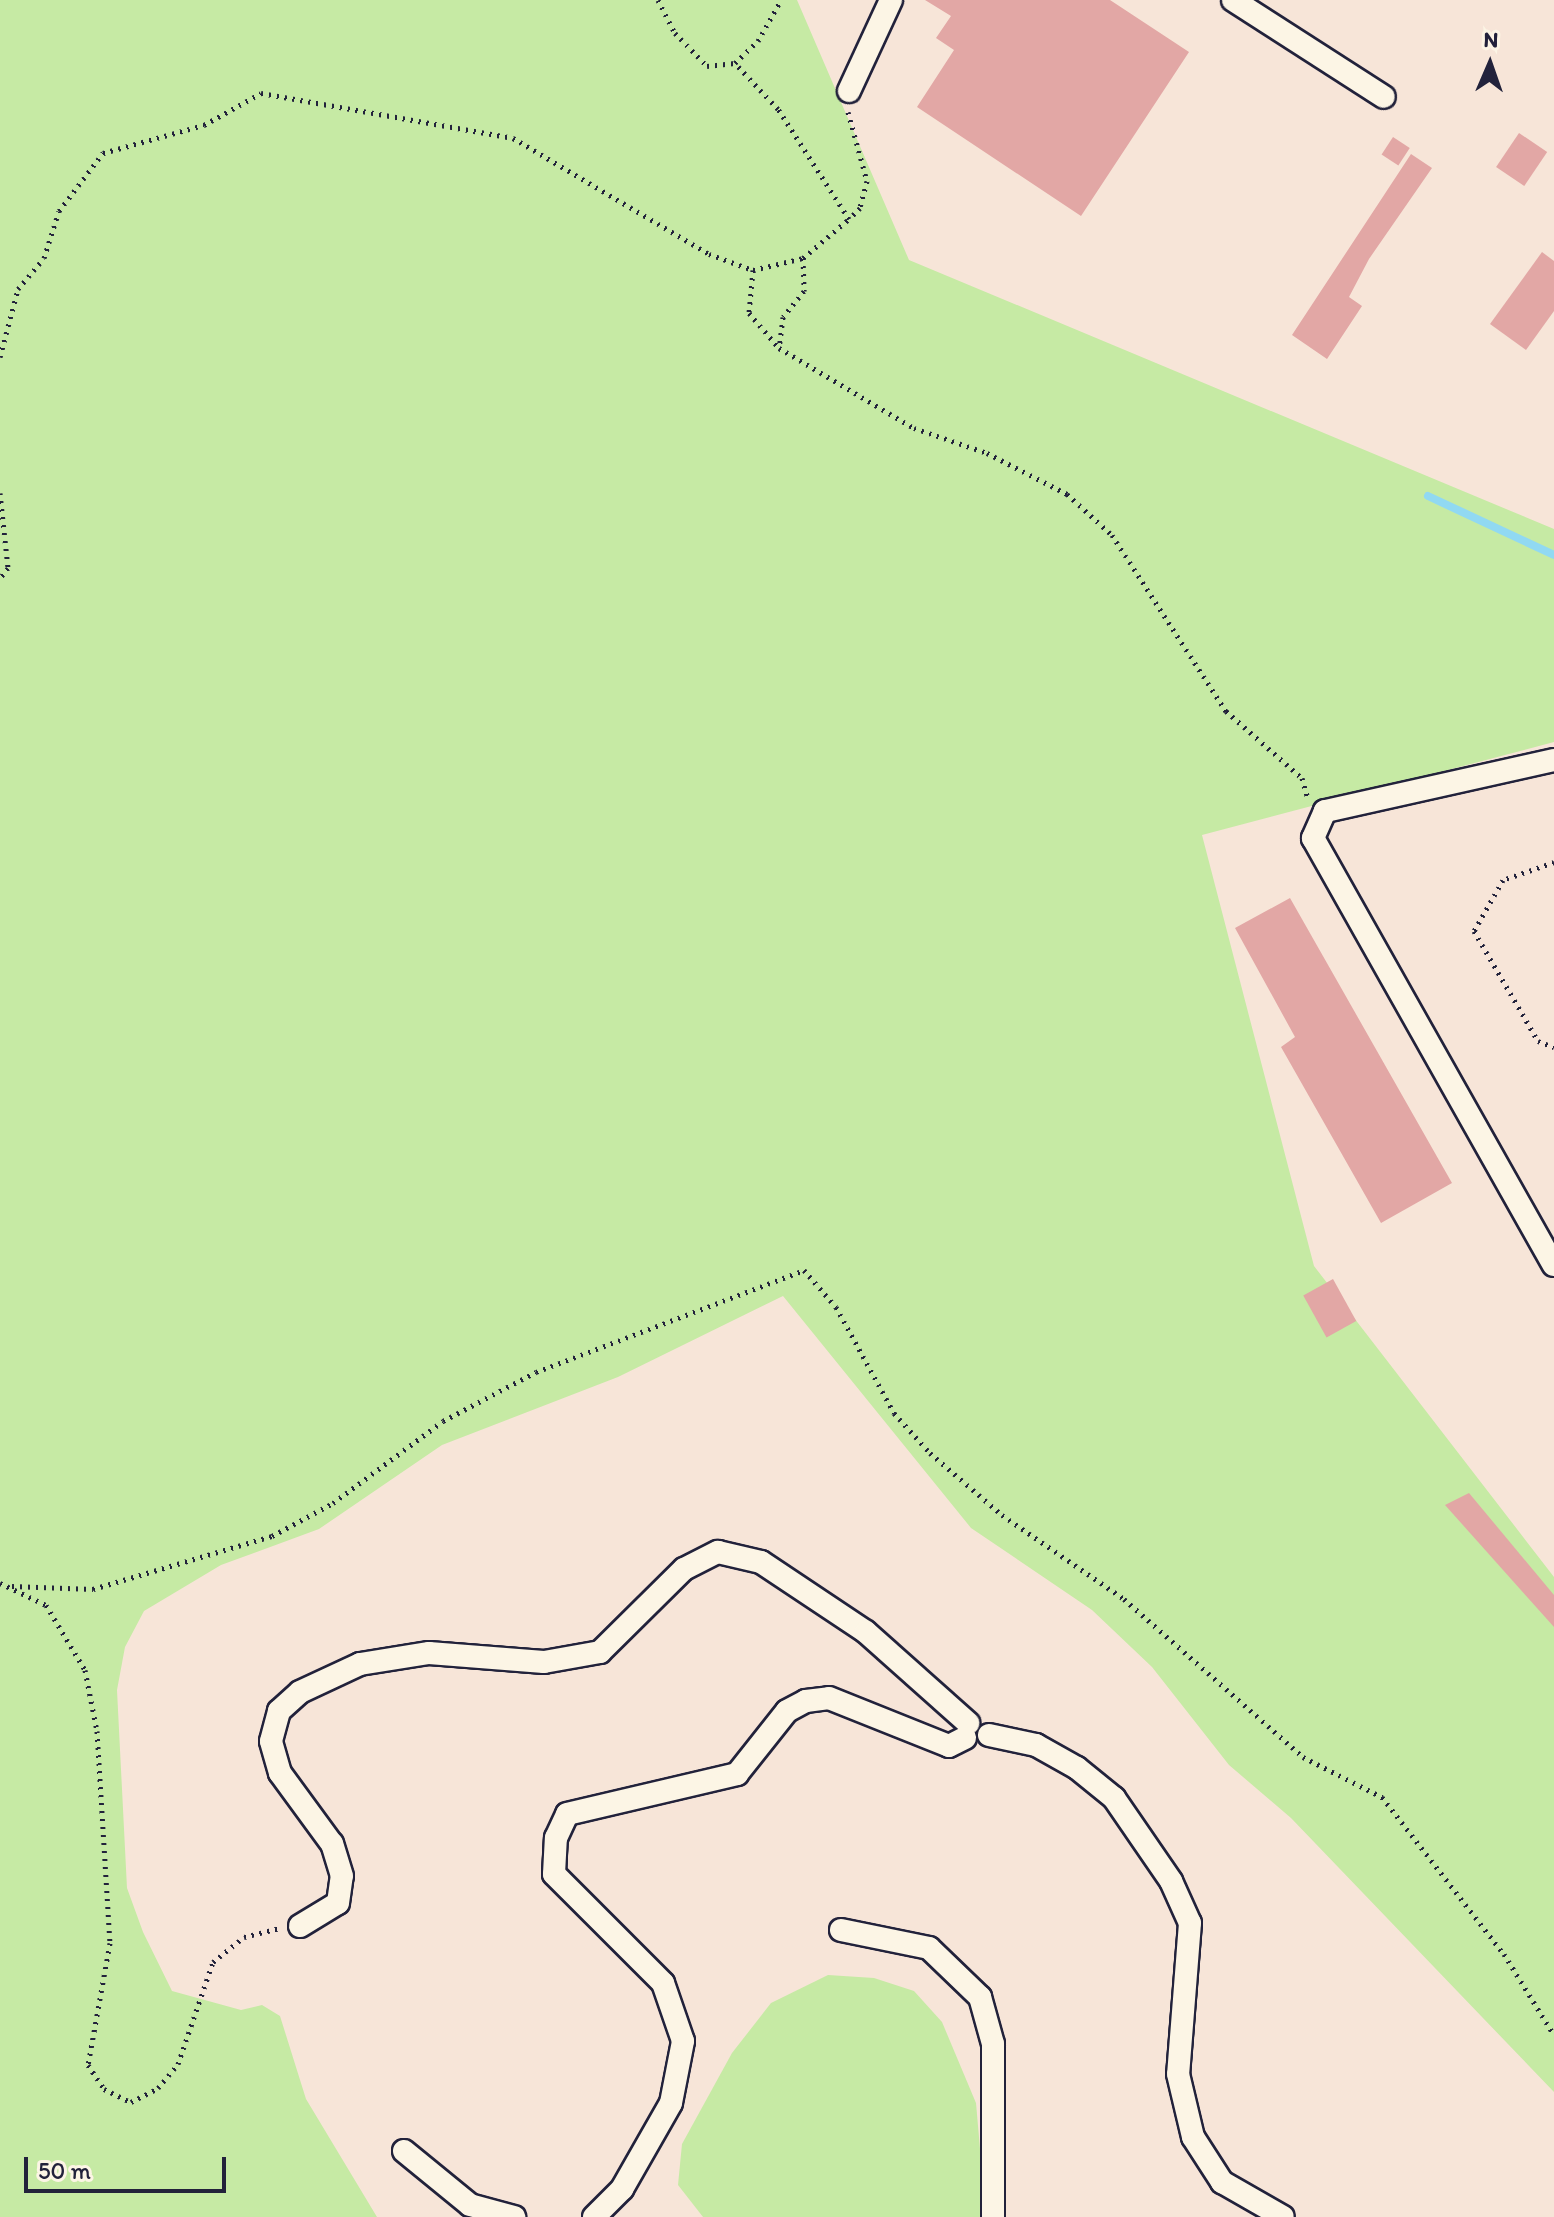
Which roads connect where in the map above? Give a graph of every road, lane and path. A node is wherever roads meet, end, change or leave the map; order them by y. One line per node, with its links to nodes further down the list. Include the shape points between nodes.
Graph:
1 (658, 0): 5 (path, via 675,33 707,66)
2 (781, 0): 5 (path, via 758,41)
3 (891, 0): 6 (street)
4 (1233, 0): 7 (street)
5 (735, 63): 8 (path, via 778,109)
6 (849, 91): 8 (path, via 847,124 867,181)
7 (1384, 97)
8 (849, 219): 9 (path)
9 (803, 258): 10 (path); 11 (path, via 804,291 783,317)
10 (753, 270): 11 (path, via 749,313); 12 (path, via 686,241 513,138 261,93 204,125 103,153 59,211 44,258 18,289)
11 (779, 348): 16 (path, via 825,382 1047,482 1086,510 1119,545 1226,711 1302,778)
12 (0, 357)
13 (0, 493): 14 (path, via 8,568)
14 (0, 578)
15 (1554, 760): 16 (street, via 1325,811)
16 (1314, 824): 19 (street, via 1313,838)
17 (1554, 862): 18 (path, via 1503,880 1474,931 1538,1041)
18 (1554, 1047)
19 (1554, 1265)
20 (0, 1583): 21 (path)
21 (12, 1586): 23 (path, via 46,1605 67,1634 85,1670 97,1731 110,1943 88,2065 104,2089 131,2102 158,2088 178,2064 213,1962 244,1937); 25 (path, via 93,1589 272,1536 333,1503 443,1421 536,1372 804,1270 836,1307 894,1413 930,1453 1032,1538 1124,1599 1303,1757 1382,1797 1504,1954)
22 (967, 1731): 23 (street, via 866,1632 761,1562 718,1552 684,1569 600,1652 544,1662 429,1653 360,1664 300,1692 279,1711 271,1741 280,1773 332,1844 342,1876 338,1903); 28 (street, via 949,1746 829,1698 806,1701 787,1711 737,1774 567,1814 556,1838 554,1874 663,1983 683,2041 671,2103 622,2189); 30 (street, via 976,1744 989,1735 1036,1745 1105,1790 1171,1881 1190,1923 1178,2074 1193,2137 1222,2182)
23 (300, 1926)
24 (841, 1930): 29 (street, via 929,1948 980,1997 993,2044)
25 (1554, 2035)
26 (404, 2151): 27 (street, via 470,2205)
27 (514, 2217)
28 (594, 2217)
29 (993, 2217)
30 (1283, 2217)

